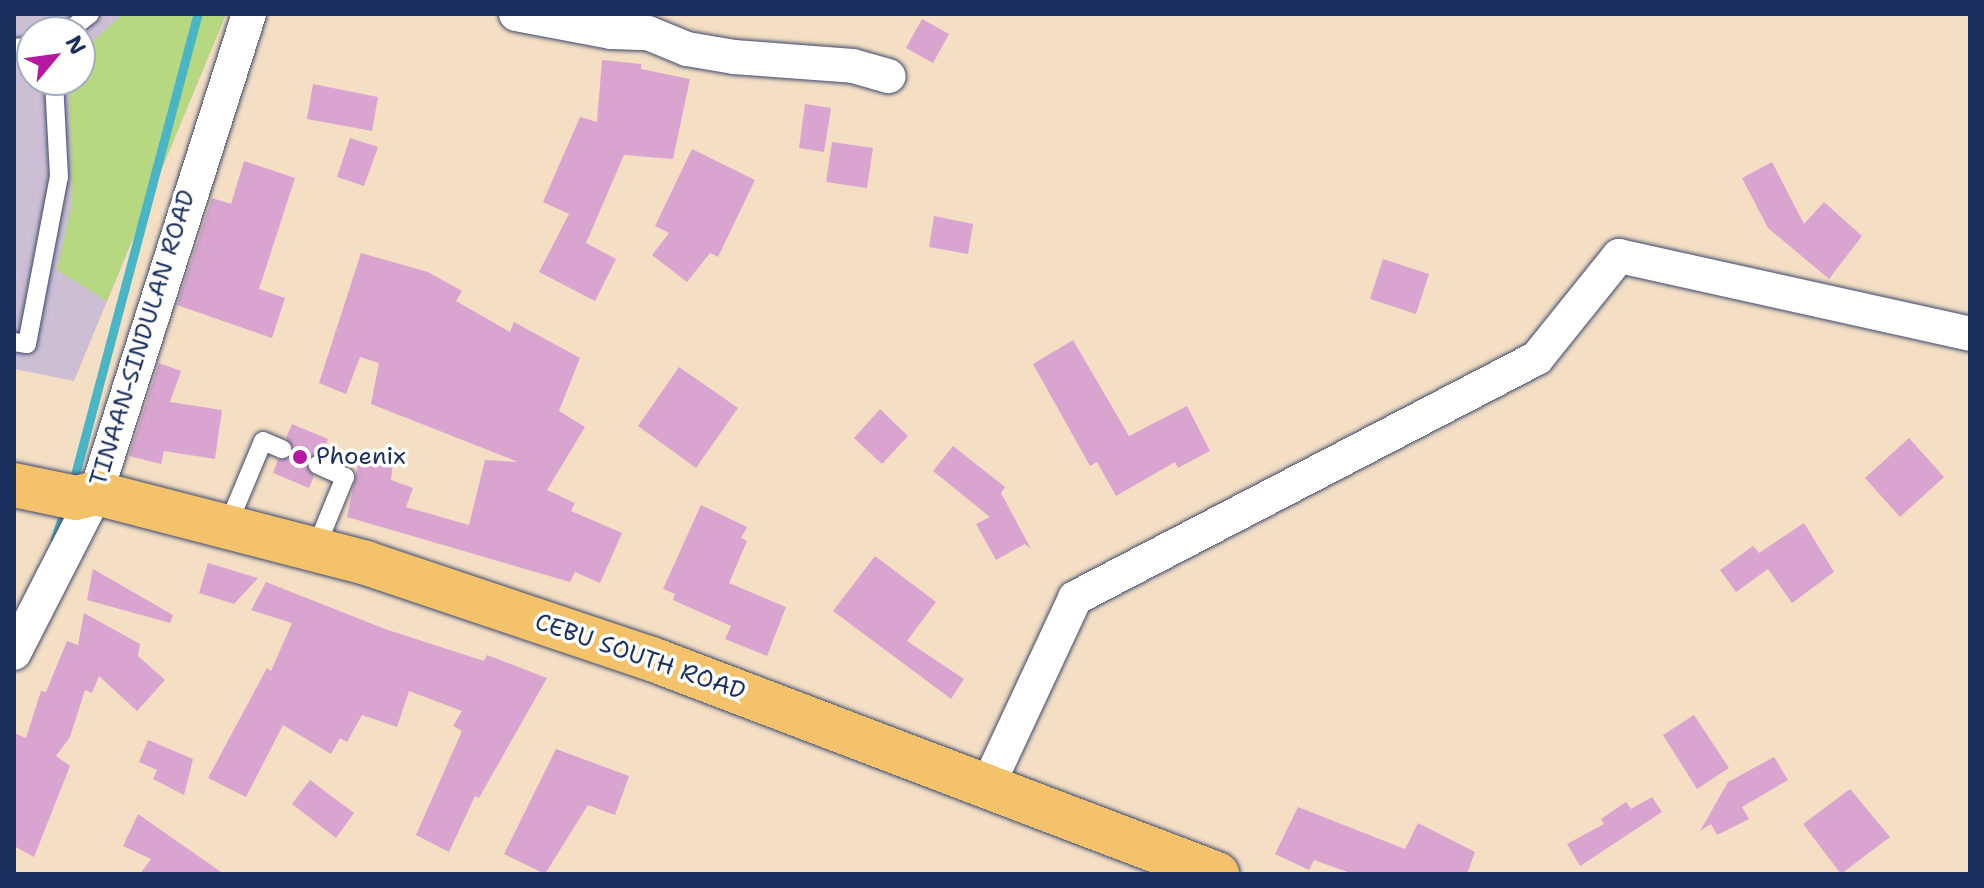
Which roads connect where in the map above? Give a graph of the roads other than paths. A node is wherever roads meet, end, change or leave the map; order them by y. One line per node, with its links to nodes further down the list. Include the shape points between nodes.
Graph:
1 (249, 14): 9 (street, TINAAN-SINDULAN ROAD)
2 (516, 14): 3 (street, via 611,32 648,33 687,49 734,57 853,66)
3 (889, 76)
4 (55, 96): 6 (lane, via 59,177 27,344)
5 (1970, 334): 13 (street, via 1619,256 1537,358 1075,598)
6 (14, 342)
7 (282, 449): 10 (lane, via 263,441)
8 (318, 465): 11 (lane, via 345,477)
9 (53, 480): 10 (highway, CEBU SOUTH ROAD); 12 (street, TINAAN-SINDULAN ROAD)
10 (227, 527): 11 (highway, CEBU SOUTH ROAD)
11 (315, 550): 13 (highway, CEBU SOUTH ROAD, via 649,658)
12 (14, 653)
13 (987, 787): 14 (highway, CEBU SOUTH ROAD)
14 (1188, 866): 15 (highway, CEBU SOUTH ROAD)
15 (1217, 874)

